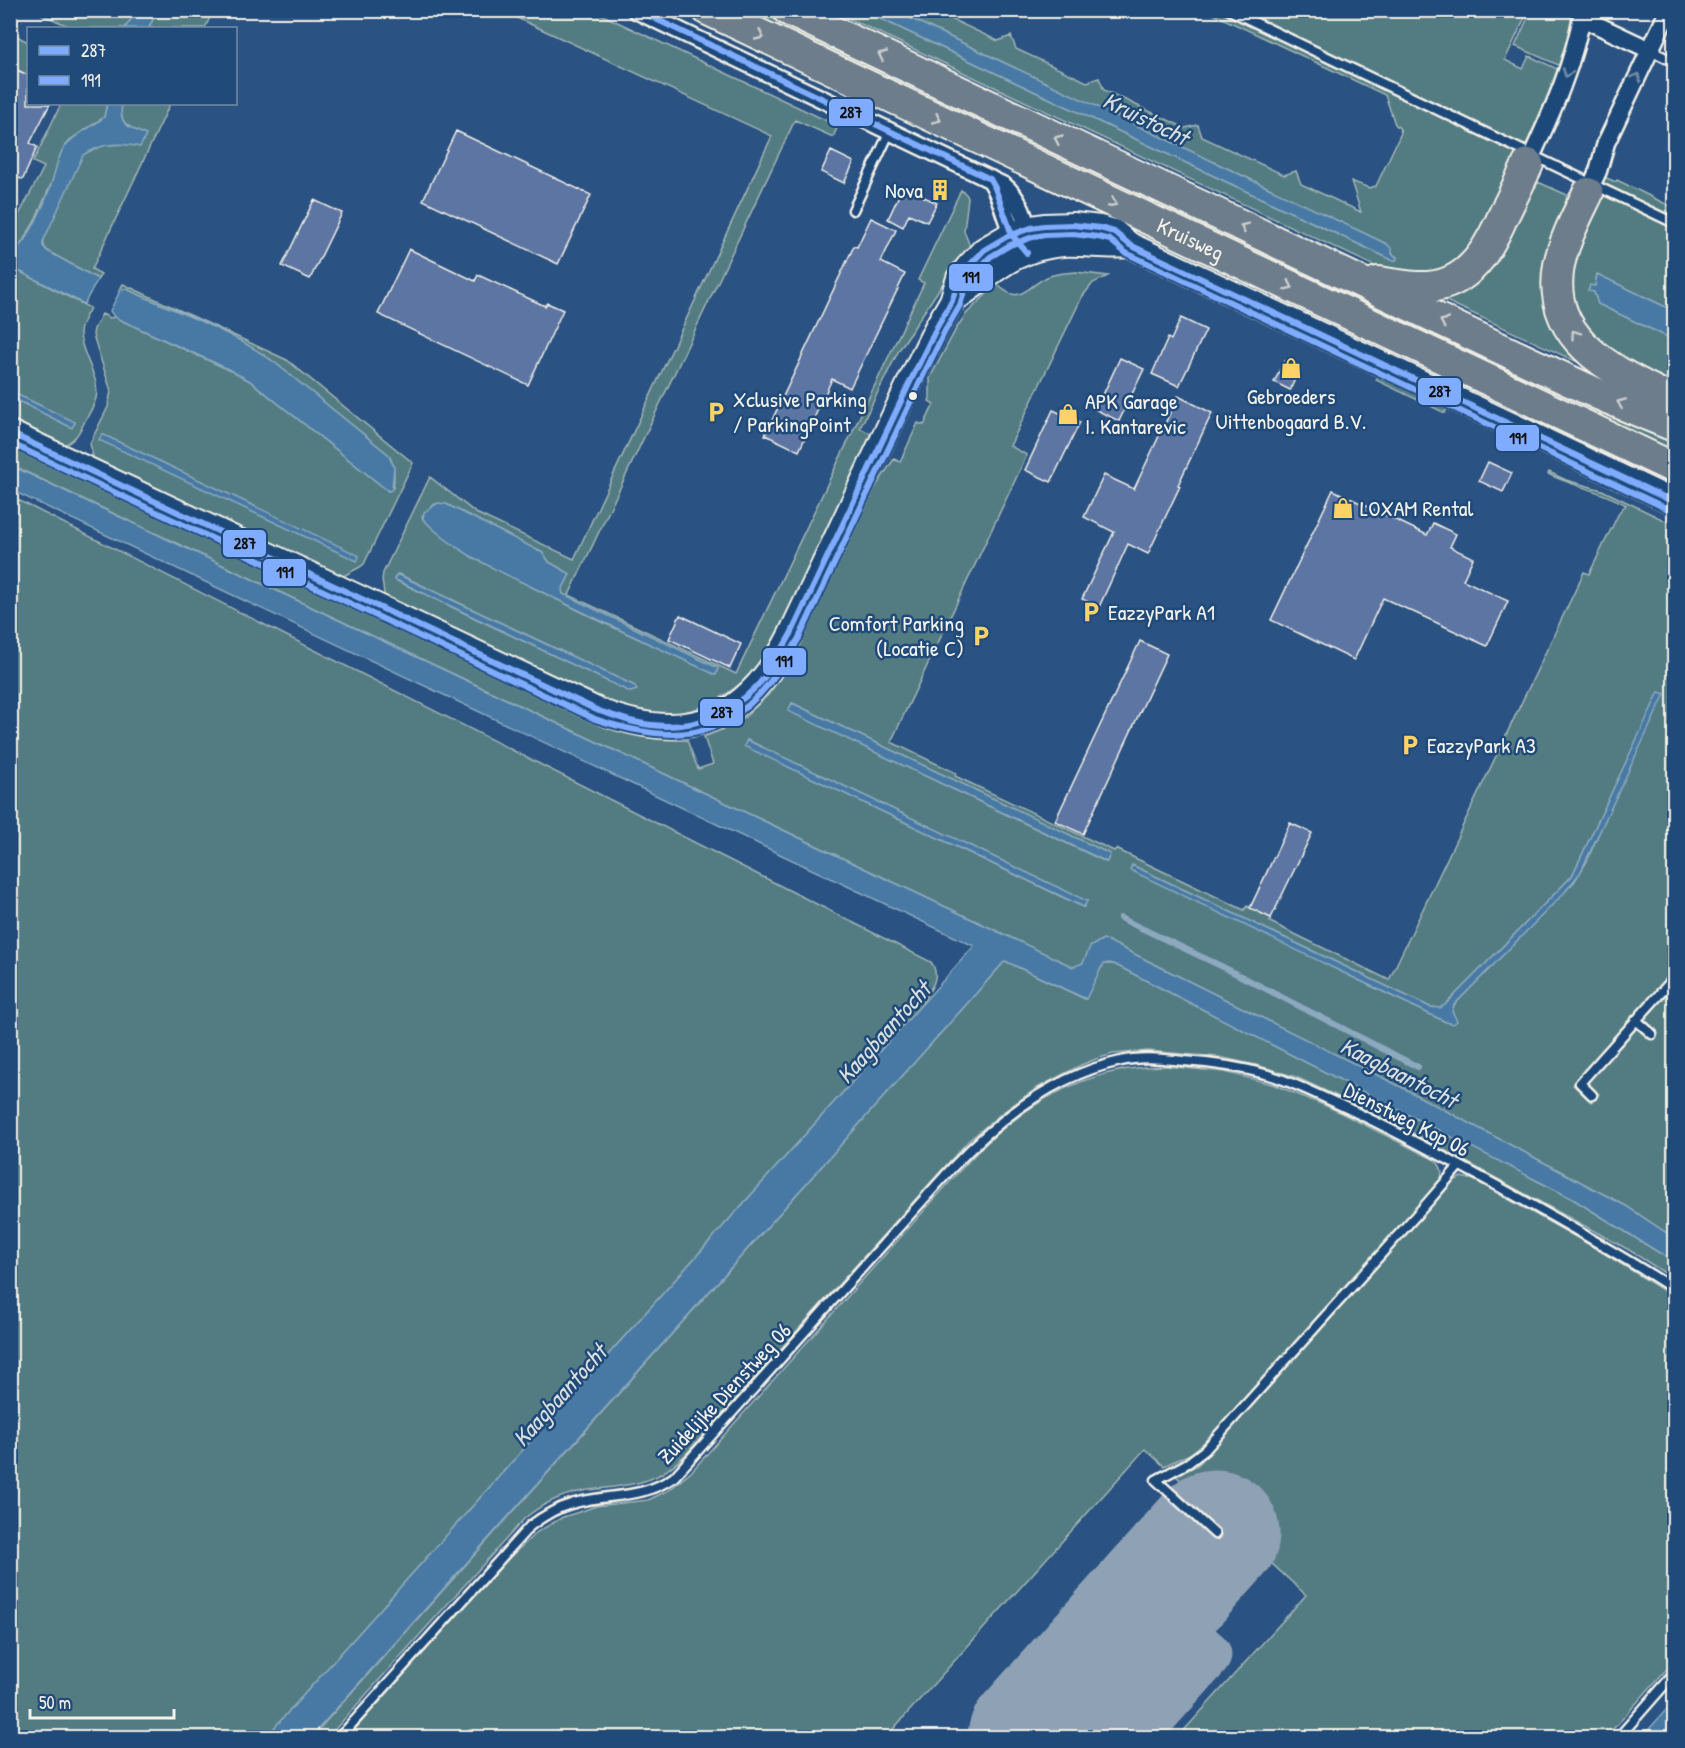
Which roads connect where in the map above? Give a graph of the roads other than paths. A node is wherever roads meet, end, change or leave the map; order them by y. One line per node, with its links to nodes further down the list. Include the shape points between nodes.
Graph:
1 (636, 10): 9 (street)
2 (708, 10): 19 (highway, Kruisweg, one-way to 19)
3 (788, 10): 15 (highway, Kruisweg, one-way to 3)
4 (1229, 10): 10 (lane)
5 (1669, 10): 7 (street)
6 (1582, 14): 7 (street); 10 (street, one-way to 10, via 1568,72)
7 (1650, 50): 8 (lane); 11 (street, one-way to 7)
8 (1674, 62)
9 (890, 131): 12 (lane); 14 (street, via 1010,191 1018,206)
10 (1530, 159): 11 (lane); 15 (highway, via 1491,242 1467,272 1427,287)
11 (1590, 188): 13 (lane); 16 (highway, one-way to 11, via 1599,360 1575,336 1564,316 1557,288 1559,266)
12 (853, 210)
13 (1674, 223)
14 (1022, 239): 18 (street, via 984,250 959,278 952,301 784,648 762,680 741,702 711,719 684,726 640,724 599,711); 20 (street, Kruisweg, via 1062,225 1114,232 1130,245)
15 (1353, 279): 17 (highway, Kruisweg, one-way to 15)
16 (1674, 401)
17 (1674, 426)
18 (10, 433)
19 (1674, 468)
20 (1674, 502)
21 (1674, 978): 22 (lane)
22 (1636, 1020): 23 (lane); 25 (lane, via 1580,1083)
23 (1652, 1034)
24 (1099, 1067): 26 (lane, Dienstweg Kop 06, via 1122,1060 1154,1058 1258,1072 1347,1108); 30 (lane, Zuidelijke Dienstweg 06, via 1046,1091 977,1142 674,1477 643,1492 571,1504 530,1526)
25 (1592, 1095)
26 (1459, 1166): 27 (lane, Dienstweg Kop 06, via 1541,1209); 28 (lane, via 1204,1450 1156,1480)
27 (1674, 1289)
28 (1215, 1534)
29 (1674, 1674): 31 (lane)
30 (339, 1737)
31 (1618, 1737)

